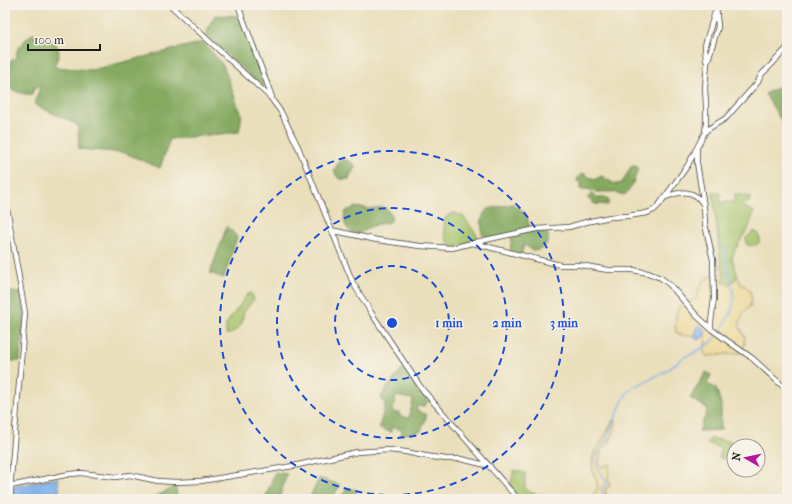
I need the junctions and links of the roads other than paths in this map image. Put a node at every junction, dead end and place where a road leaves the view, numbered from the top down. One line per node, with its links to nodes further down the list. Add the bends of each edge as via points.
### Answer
1 (170, 5): 6 (street)
2 (238, 5): 6 (street)
3 (716, 7): 5 (street, via 705,45); 5 (street, via 718,27)
4 (787, 48): 7 (street, via 726,118)
5 (707, 63): 7 (street, via 704,88)
6 (273, 102): 12 (street, via 281,112 299,149)
7 (705, 132): 8 (street)
8 (697, 148): 9 (street); 11 (street)
9 (665, 198): 11 (street, via 680,192 693,193); 13 (street, via 648,213 610,217 569,227 536,230)
10 (5, 203): 18 (street, via 25,313)
11 (704, 206): 14 (street, via 713,260)
12 (331, 230): 13 (street, via 420,246 452,248); 16 (street, via 353,282 372,314 422,388)
13 (472, 243): 14 (street, via 560,266 580,265 648,273 670,285)
14 (712, 329): 15 (street, via 752,358)
15 (787, 390)
16 (490, 466): 19 (street, via 461,459 389,450 357,452 294,466 201,481 158,481 130,475 116,477 81,473); 21 (street)
17 (5, 476): 18 (street)
18 (11, 478): 19 (street)
19 (8, 486): 20 (street)
20 (11, 499)
21 (518, 499)

